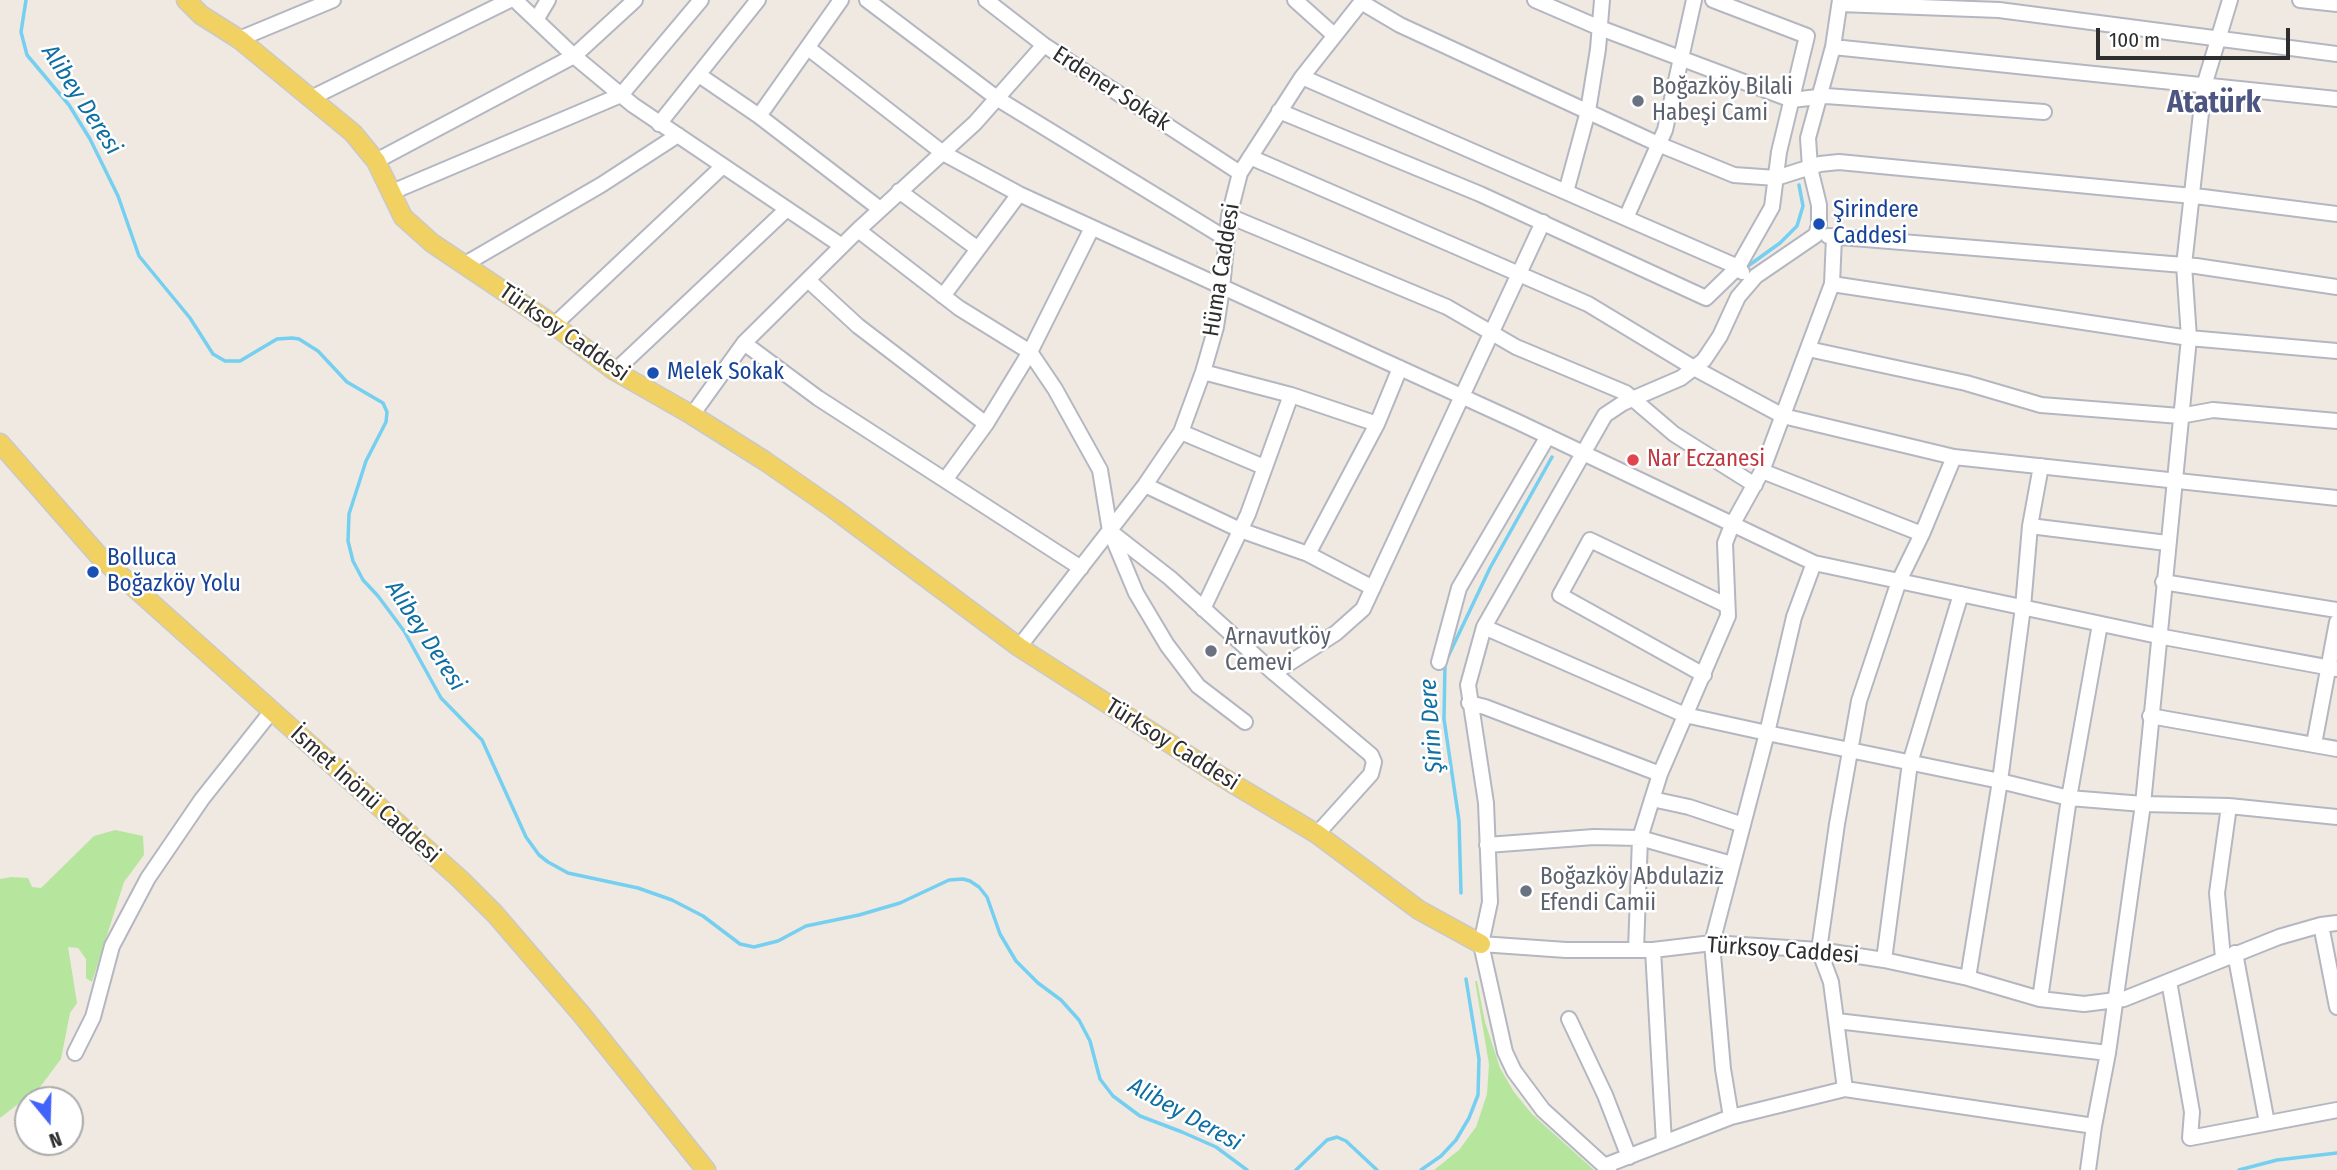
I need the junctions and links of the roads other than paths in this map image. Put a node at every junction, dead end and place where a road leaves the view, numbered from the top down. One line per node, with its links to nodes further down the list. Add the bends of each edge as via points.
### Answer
1 (186, 0): 24 (main road, Türksoy Caddesi)
2 (333, 0): 24 (street)
3 (512, 0): 21 (street); 37 (street)
4 (548, 0): 21 (street)
5 (635, 0): 30 (street)
6 (701, 0): 35 (street)
7 (841, 0): 28 (street)
8 (867, 0): 38 (street)
9 (986, 0): 26 (street, Erdener Sokak)
10 (1294, 0): 23 (street)
11 (1535, 0): 22 (street)
12 (1602, 0): 22 (street)
13 (1695, 0): 31 (street)
14 (1713, 0): 40 (street, via 1807,36)
15 (2230, 0): 25 (street)
16 (2300, 0): 20 (street)
17 (754, 1): 32 (street)
18 (1362, 1): 23 (street, Hüma Caddesi); 42 (street, via 1400,25)
19 (1840, 2): 25 (street, via 2000,10); 27 (street)
20 (2337, 4)
21 (536, 20): 30 (street)
22 (1600, 28): 31 (street); 42 (street)
23 (1334, 36): 33 (street, Hüma Caddesi)
24 (239, 39): 37 (main road, Türksoy Caddesi)
25 (2219, 39): 29 (street); 34 (street)
26 (1044, 45): 38 (street); 53 (street, Erdener Sokak)
27 (1833, 47): 34 (street); 36 (street)
28 (808, 48): 44 (street); 48 (street)
29 (2337, 54)
30 (574, 56): 35 (street); 50 (street)
31 (1681, 57): 40 (street); 47 (street)
32 (699, 75): 44 (street); 45 (street)
33 (1302, 77): 41 (street, Hüma Caddesi); 57 (street)
34 (2204, 86): 39 (street); 59 (street)
35 (621, 95): 45 (street); 56 (street)
36 (1818, 97): 40 (street); 43 (street); 52 (street, via 1808,138)
37 (311, 98): 50 (main road, Türksoy Caddesi)
38 (998, 99): 48 (street); 70 (street)
39 (2337, 99)
40 (1792, 100): 54 (street)
41 (1279, 111): 49 (street, Hüma Caddesi); 65 (street)
42 (1588, 111): 47 (street); 57 (street)
43 (2044, 112)
44 (759, 116): 61 (street)
45 (659, 124): 46 (street)
46 (678, 135): 51 (street); 73 (street)
47 (1658, 144): 54 (street, via 1734,175); 64 (street)
48 (943, 153): 55 (street); 58 (street)
49 (1250, 157): 53 (street, Hüma Caddesi); 76 (street)
50 (376, 161): 56 (main road, Türksoy Caddesi)
51 (723, 166): 60 (street); 83 (street)
52 (1810, 168): 54 (street); 59 (street, via 1839,162); 68 (street, via 1819,205)
53 (1240, 173): 63 (street, Hüma Caddesi)
54 (1776, 178): 75 (street, via 1772,207)
55 (899, 191): 61 (street); 72 (street)
56 (392, 192): 73 (main road, Türksoy Caddesi, via 413,228)
57 (1566, 192): 64 (street)
58 (1019, 194): 66 (street); 72 (street)
59 (2191, 196): 62 (street); 74 (street)
60 (787, 209): 71 (street); 92 (street)
61 (880, 209): 67 (street)
62 (2337, 214)
63 (1229, 216): 70 (street, Hüma Caddesi); 84 (street, via 1447,307)
64 (1626, 218): 75 (street)
65 (1543, 222): 75 (street, via 1706,298); 76 (street)
66 (1092, 228): 81 (street); 89 (street)
67 (858, 230): 71 (street); 82 (street)
68 (1816, 235): 69 (street); 78 (street)
69 (1834, 237): 74 (street); 79 (street)
70 (1225, 238): 81 (street, Hüma Caddesi)
71 (842, 246): 77 (street)
72 (978, 249): 82 (street)
73 (465, 264): 83 (main road, Türksoy Caddesi)
74 (2184, 265): 80 (street); 85 (street)
75 (1738, 267): 78 (street)
76 (1520, 274): 84 (street); 91 (street, via 1588,304)
77 (808, 280): 86 (street); 101 (street, via 858,326)
78 (1750, 282): 91 (street, via 1712,349)
79 (1832, 284): 85 (street); 87 (street)
80 (2337, 287)
81 (1222, 288): 90 (street); 93 (street, Hüma Caddesi)
82 (943, 296): 89 (street)
83 (554, 325): 92 (main road, Türksoy Caddesi)
84 (1492, 333): 95 (street); 96 (street)
85 (2189, 338): 88 (street); 99 (street)
86 (744, 343): 97 (street); 111 (street, via 818,398)
87 (1808, 349): 98 (street); 99 (street, via 1966,383 2041,405)
88 (2337, 351)
89 (1030, 352): 101 (street); 119 (street, via 1100,471)
90 (1401, 368): 95 (street); 102 (street)
91 (1694, 368): 96 (street); 98 (street)
92 (615, 371): 97 (main road, Türksoy Caddesi)
93 (1203, 372): 94 (street); 103 (street, Hüma Caddesi)
94 (1291, 395): 102 (street); 109 (street)
95 (1463, 397): 104 (street); 127 (street)
96 (1632, 398): 106 (street, via 1605,415); 114 (street, via 1674,434)
97 (692, 415): 137 (main road, Türksoy Caddesi, via 834,509)
98 (1783, 416): 107 (street); 110 (street)
99 (2180, 416): 100 (street, via 2213,410); 112 (street)
100 (2337, 421)
101 (986, 424): 111 (street)
102 (1377, 424): 122 (street)
103 (1181, 432): 109 (street); 113 (street, Hüma Caddesi)
104 (1548, 436): 106 (street); 138 (street, via 1459,589)
105 (0, 443): 143 (main road, İsmet İnönü Caddesi, via 100,557)
106 (1583, 453): 116 (street); 135 (street)
107 (1954, 457): 108 (street); 120 (street)
108 (2041, 466): 112 (street); 117 (street)
109 (1264, 467): 118 (street)
110 (1762, 471): 114 (street); 120 (street)
111 (945, 480): 124 (street)
112 (2174, 480): 115 (street); 121 (street)
113 (1144, 485): 118 (street); 119 (street, Hüma Caddesi)
114 (1755, 485): 116 (street)
115 (2337, 498)
116 (1732, 525): 123 (street); 129 (street, via 1725,543)
117 (2030, 526): 121 (street); 130 (street)
118 (1240, 530): 122 (street); 131 (street)
119 (1110, 531): 124 (street, Hüma Caddesi); 131 (street); 146 (street, via 1136,593 1167,645 1198,686)
120 (1922, 534): 125 (street)
121 (2167, 543): 126 (street)
122 (1308, 554): 127 (street)
123 (1814, 563): 125 (street); 147 (street, via 1794,617)
124 (1081, 568): 137 (street, Hüma Caddesi)
125 (1899, 581): 128 (street); 150 (street, via 1859,701)
126 (2163, 582): 132 (street); 136 (street)
127 (1373, 588): 140 (street, via 1363,609 1336,633)
128 (1961, 594): 130 (street); 151 (street)
129 (1726, 605): 141 (street, via 1728,616); 141 (street, via 1590,540 1560,595)
130 (2023, 607): 134 (street); 153 (street)
131 (1203, 609): 140 (street)
132 (2337, 610)
133 (2337, 622): 139 (street)
134 (2099, 624): 136 (street); 154 (street)
135 (1484, 627): 142 (street, via 1468,685); 144 (street)
136 (2158, 636): 139 (street); 145 (street)
137 (1019, 647): 160 (main road, Türksoy Caddesi)
138 (1438, 662)
139 (2333, 669): 148 (street)
140 (1274, 673): 160 (street, via 1373,759 1371,774)
141 (1704, 675): 144 (street)
142 (1469, 703): 152 (street); 162 (street, via 1486,803)
143 (271, 712): 180 (street, via 202,799 148,878 112,946 93,1017); 190 (main road, İsmet İnönü Caddesi, via 495,914)
144 (1685, 715): 147 (street); 152 (street)
145 (2150, 716): 148 (street); 156 (street)
146 (1245, 722)
147 (1767, 733): 150 (street); 159 (street)
148 (2314, 744): 149 (street)
149 (2337, 750)
150 (1850, 752): 151 (street); 170 (street)
151 (1910, 763): 153 (street); 172 (street)
152 (1661, 774): 155 (street)
153 (2000, 781): 154 (street); 173 (street)
154 (2068, 797): 156 (street); 175 (street)
155 (1652, 799): 159 (street); 161 (street)
156 (2143, 804): 157 (street); 176 (street)
157 (2229, 806): 158 (street); 171 (street, via 2217,893)
158 (2337, 817)
159 (1743, 825): 163 (street)
160 (1317, 834): 167 (main road, Türksoy Caddesi, via 1419,910)
161 (1640, 838): 162 (street); 163 (street); 168 (street)
162 (1488, 845): 167 (street, via 1490,902)
163 (1732, 864): 166 (street)
164 (2337, 923): 165 (street, Türksoy Caddesi)
165 (2321, 925): 171 (street, Türksoy Caddesi); 177 (street)
166 (1712, 943): 169 (street, Türksoy Caddesi); 170 (street, Türksoy Caddesi); 184 (street)
167 (1481, 944): 168 (street, Türksoy Caddesi); 189 (street, via 1505,1052 1514,1071 1543,1110)
168 (1636, 950): 169 (street, Türksoy Caddesi)
169 (1653, 950): 187 (street)
170 (1819, 950): 172 (street, Türksoy Caddesi); 179 (street, via 1831,982)
171 (2229, 956): 174 (street, Türksoy Caddesi); 185 (street)
172 (1884, 960): 173 (street, Türksoy Caddesi)
173 (1968, 978): 175 (street, Türksoy Caddesi)
174 (2169, 981): 176 (street, Türksoy Caddesi); 185 (street, via 2192,1112 2190,1138)
175 (2040, 999): 176 (street, Türksoy Caddesi, via 2084,1004)
176 (2116, 1000): 181 (street)
177 (2337, 1007)
178 (1569, 1019): 188 (street)
179 (1837, 1021): 181 (street); 182 (street)
180 (75, 1053)
181 (2108, 1053): 186 (street)
182 (1845, 1089): 184 (street); 186 (street)
183 (2337, 1110): 185 (street)
184 (1731, 1117): 187 (street)
185 (2267, 1123)
186 (2094, 1126): 191 (street)
187 (1664, 1143): 188 (street)
188 (1629, 1157): 189 (street)
189 (1606, 1168)
190 (706, 1170)
191 (2088, 1170)

